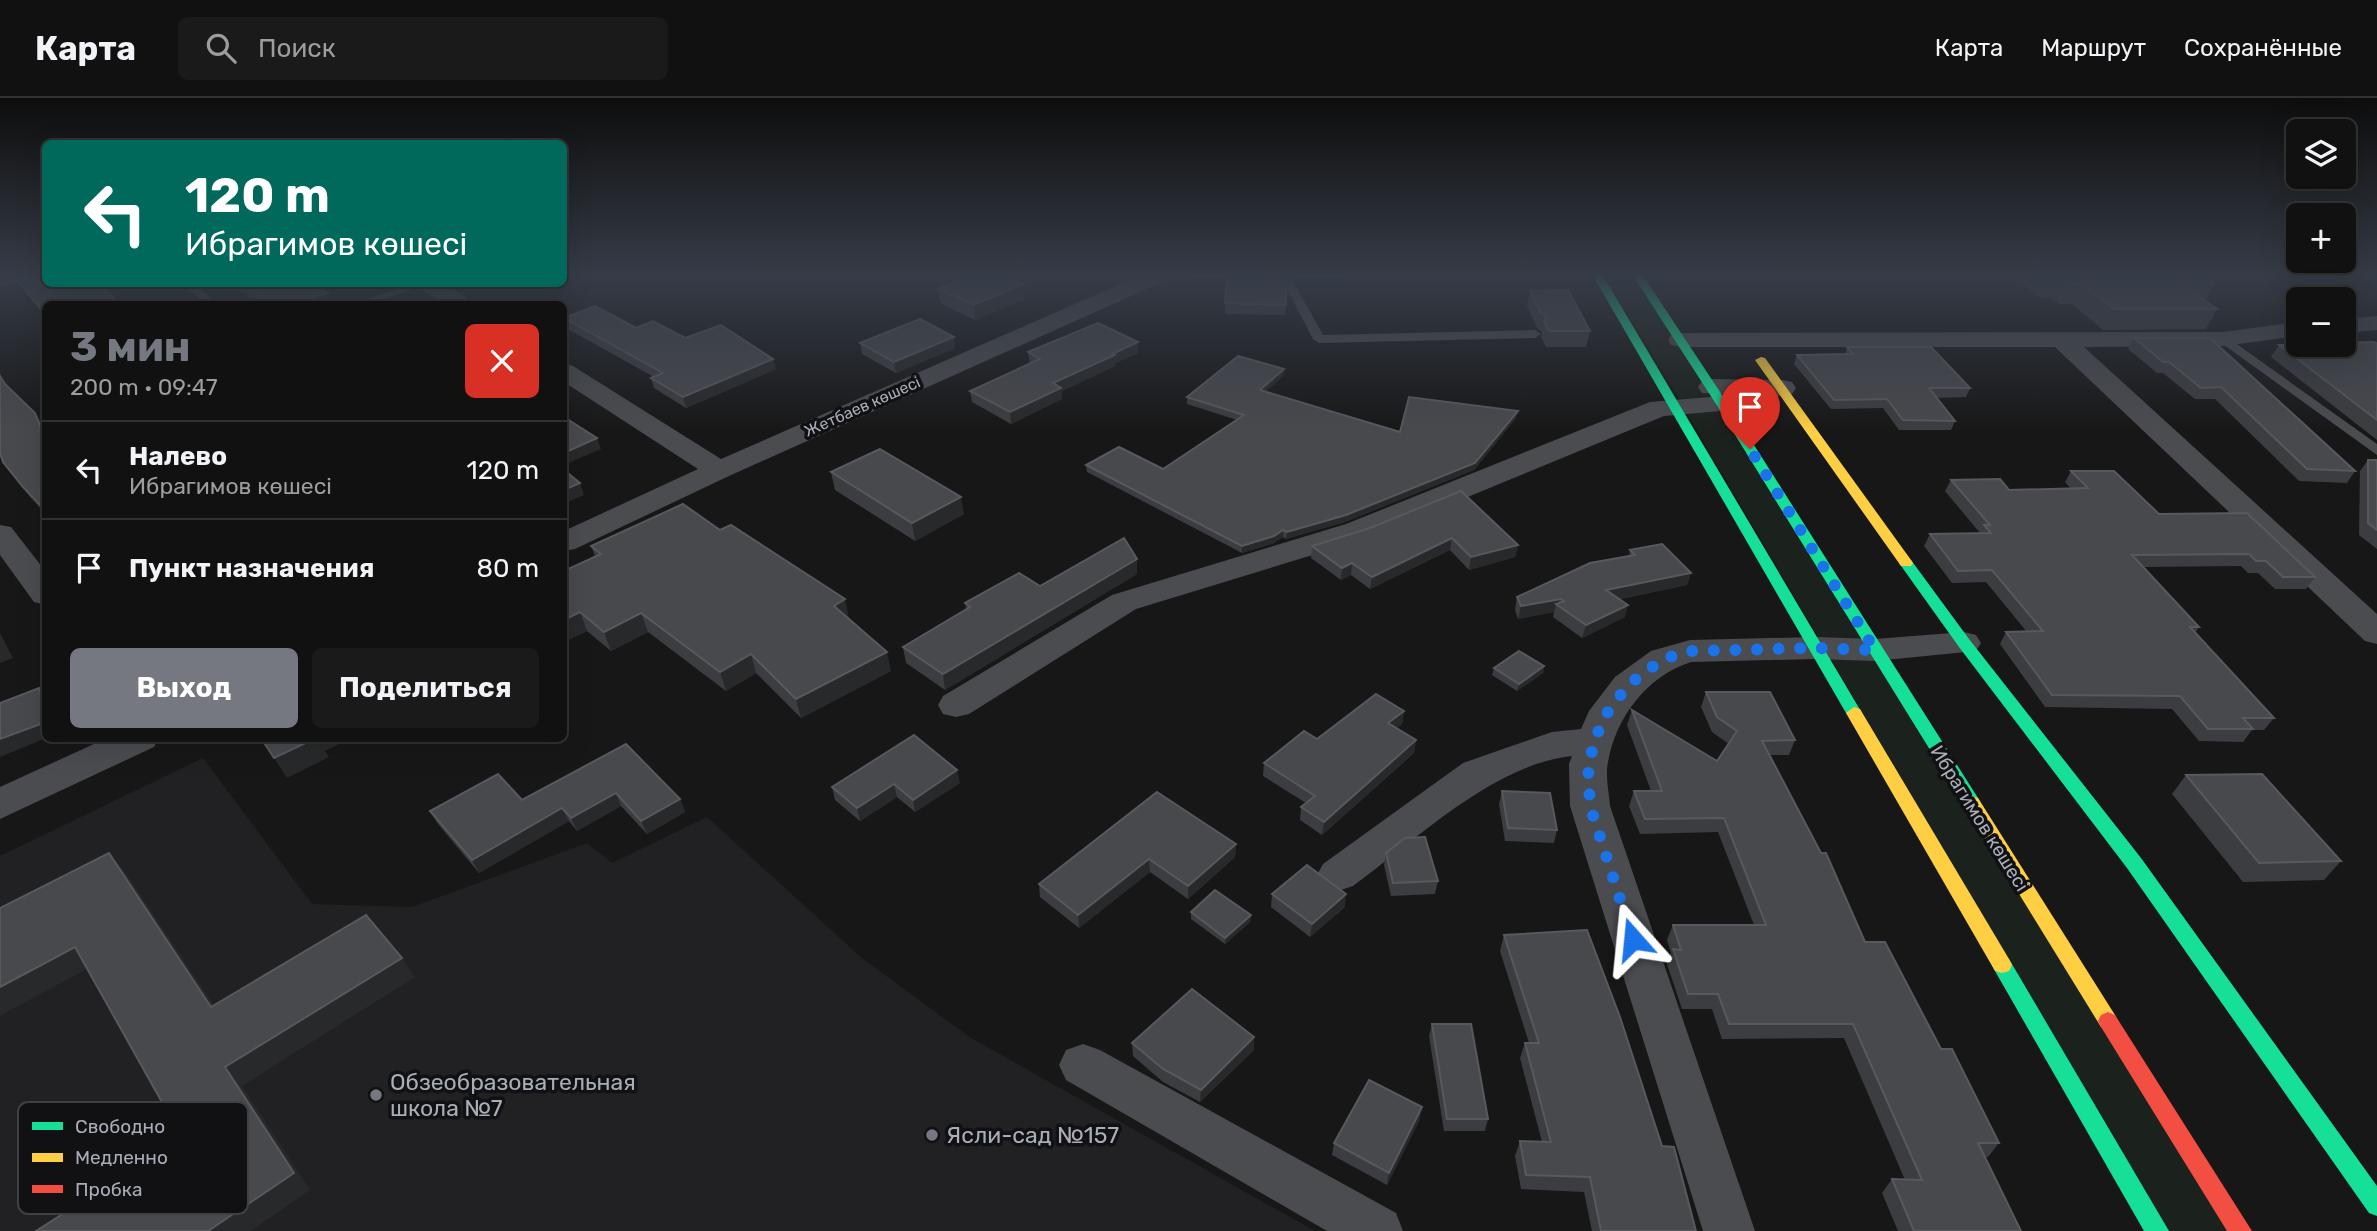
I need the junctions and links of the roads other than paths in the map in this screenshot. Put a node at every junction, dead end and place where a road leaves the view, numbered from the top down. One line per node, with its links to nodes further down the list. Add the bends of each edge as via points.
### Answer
1 (1042, 327): 16 (street, Жетбаев көшесі)
2 (1312, 327): 6 (lane, via 1319,340)
3 (1628, 327): 14 (street)
4 (1671, 327): 9 (street, Ибрагимов көшесі)
5 (2286, 331): 8 (street)
6 (1535, 334)
7 (2062, 339): 8 (street); 9 (street); 20 (street)
8 (2224, 339): 15 (lane)
9 (1680, 340): 13 (street, Ибрагимов көшесі)
10 (1761, 360): 12 (street)
11 (567, 373): 16 (street)
12 (1783, 388): 13 (street); 21 (street)
13 (1716, 395): 14 (street); 23 (street, Ибрагимов көшесі)
14 (1675, 406): 22 (street); 24 (street, via 1660,408 1357,531 1124,602)
15 (2377, 451)
16 (719, 470): 18 (street, Жетбаев көшесі)
17 (0, 534): 19 (street)
18 (567, 541)
19 (42, 590)
20 (2377, 633)
21 (1964, 643): 23 (street); 30 (street, via 2134,863)
22 (1815, 648): 23 (street); 25 (street, via 1690,651 1663,659 1628,685 1602,720); 33 (street)
23 (1875, 650): 34 (street, Ибрагимов көшесі)
24 (956, 705)
25 (1595, 741): 28 (street, via 1552,745 1477,773); 32 (street, via 1588,764 1590,806)
26 (132, 742): 27 (street)
27 (0, 804)
28 (1338, 875)
29 (1083, 1065): 31 (street)
30 (2377, 1205)
31 (1377, 1231)
32 (1729, 1231)
33 (2157, 1231)
34 (2240, 1231)

